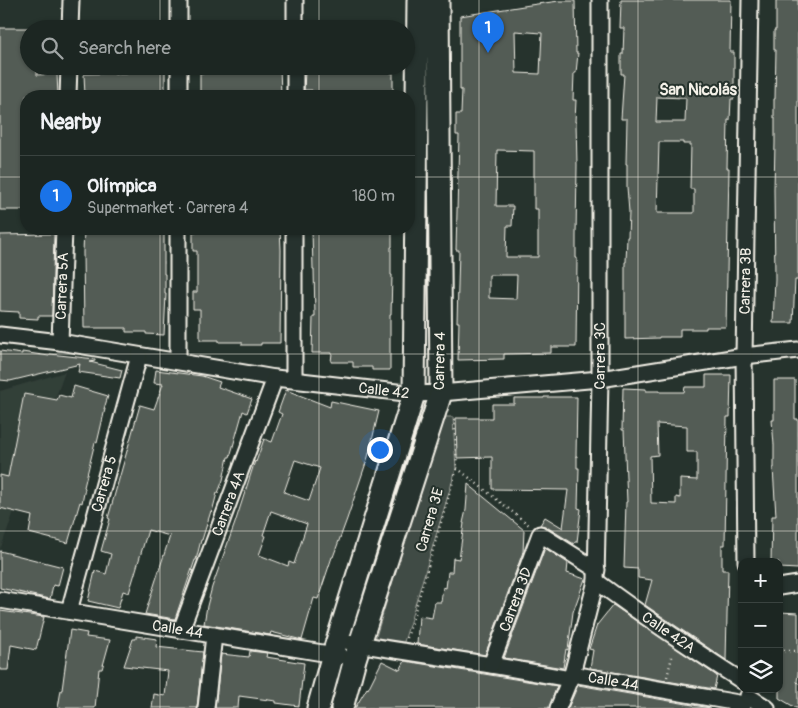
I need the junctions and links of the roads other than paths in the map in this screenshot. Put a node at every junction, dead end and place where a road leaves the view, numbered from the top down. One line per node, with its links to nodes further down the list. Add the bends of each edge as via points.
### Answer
1 (71, 0): 8 (street)
2 (179, 0): 9 (street)
3 (296, 0): 10 (street)
4 (418, 0): 30 (street, Carrera 4)
5 (438, 0): 29 (street, Carrera 4)
6 (600, 0): 28 (street, Carrera 3C)
7 (750, 0): 24 (street, Carrera 3B)
8 (70, 20)
9 (179, 20)
10 (295, 20)
11 (69, 75): 14 (street)
12 (179, 75): 15 (street)
13 (295, 75): 16 (street)
14 (68, 90)
15 (178, 90)
16 (295, 90)
17 (64, 235): 21 (street, Carrera 5A)
18 (178, 235): 25 (street)
19 (294, 235): 27 (street)
20 (0, 335): 21 (street, Calle 42)
21 (60, 342): 23 (street, Calle 42)
22 (798, 350): 24 (street, Calle 42)
23 (139, 356): 25 (street, Calle 42); 37 (street, Carrera 5)
24 (744, 356): 28 (street, Calle 42); 32 (street, Carrera 3B)
25 (178, 361): 26 (street, Calle 42)
26 (275, 378): 27 (street, Calle 42); 38 (street, Carrera 4A)
27 (294, 379): 30 (street, Calle 42)
28 (600, 379): 29 (street, Calle 42); 33 (street, Carrera 3C)
29 (446, 393): 30 (street, Calle 42); 41 (street, Carrera 4)
30 (414, 394): 40 (street, Carrera 4)
31 (540, 534): 33 (street, Calle 42A); 42 (street, Carrera 3D)
32 (746, 558)
33 (596, 575): 43 (street, Carrera 3C); 44 (street, Calle 42A, via 634,609)
34 (798, 584): 35 (street)
35 (783, 586)
36 (0, 600): 37 (street, Calle 44)
37 (68, 611): 38 (street, Calle 44)
38 (181, 630): 39 (street, Calle 44)
39 (214, 635): 40 (street, Calle 44); 46 (street)
40 (335, 647): 41 (street, Calle 44); 47 (street, Carrera 4)
41 (358, 652): 42 (street, Calle 44, via 403,651); 48 (street, Carrera 4)
42 (491, 665): 43 (street, Calle 44)
43 (571, 676): 45 (street, Calle 44); 49 (street, Carrera 3C)
44 (738, 678)
45 (746, 699): 50 (street, Calle 44)
46 (206, 708)
47 (318, 708)
48 (342, 708)
49 (558, 708)
50 (767, 708)

